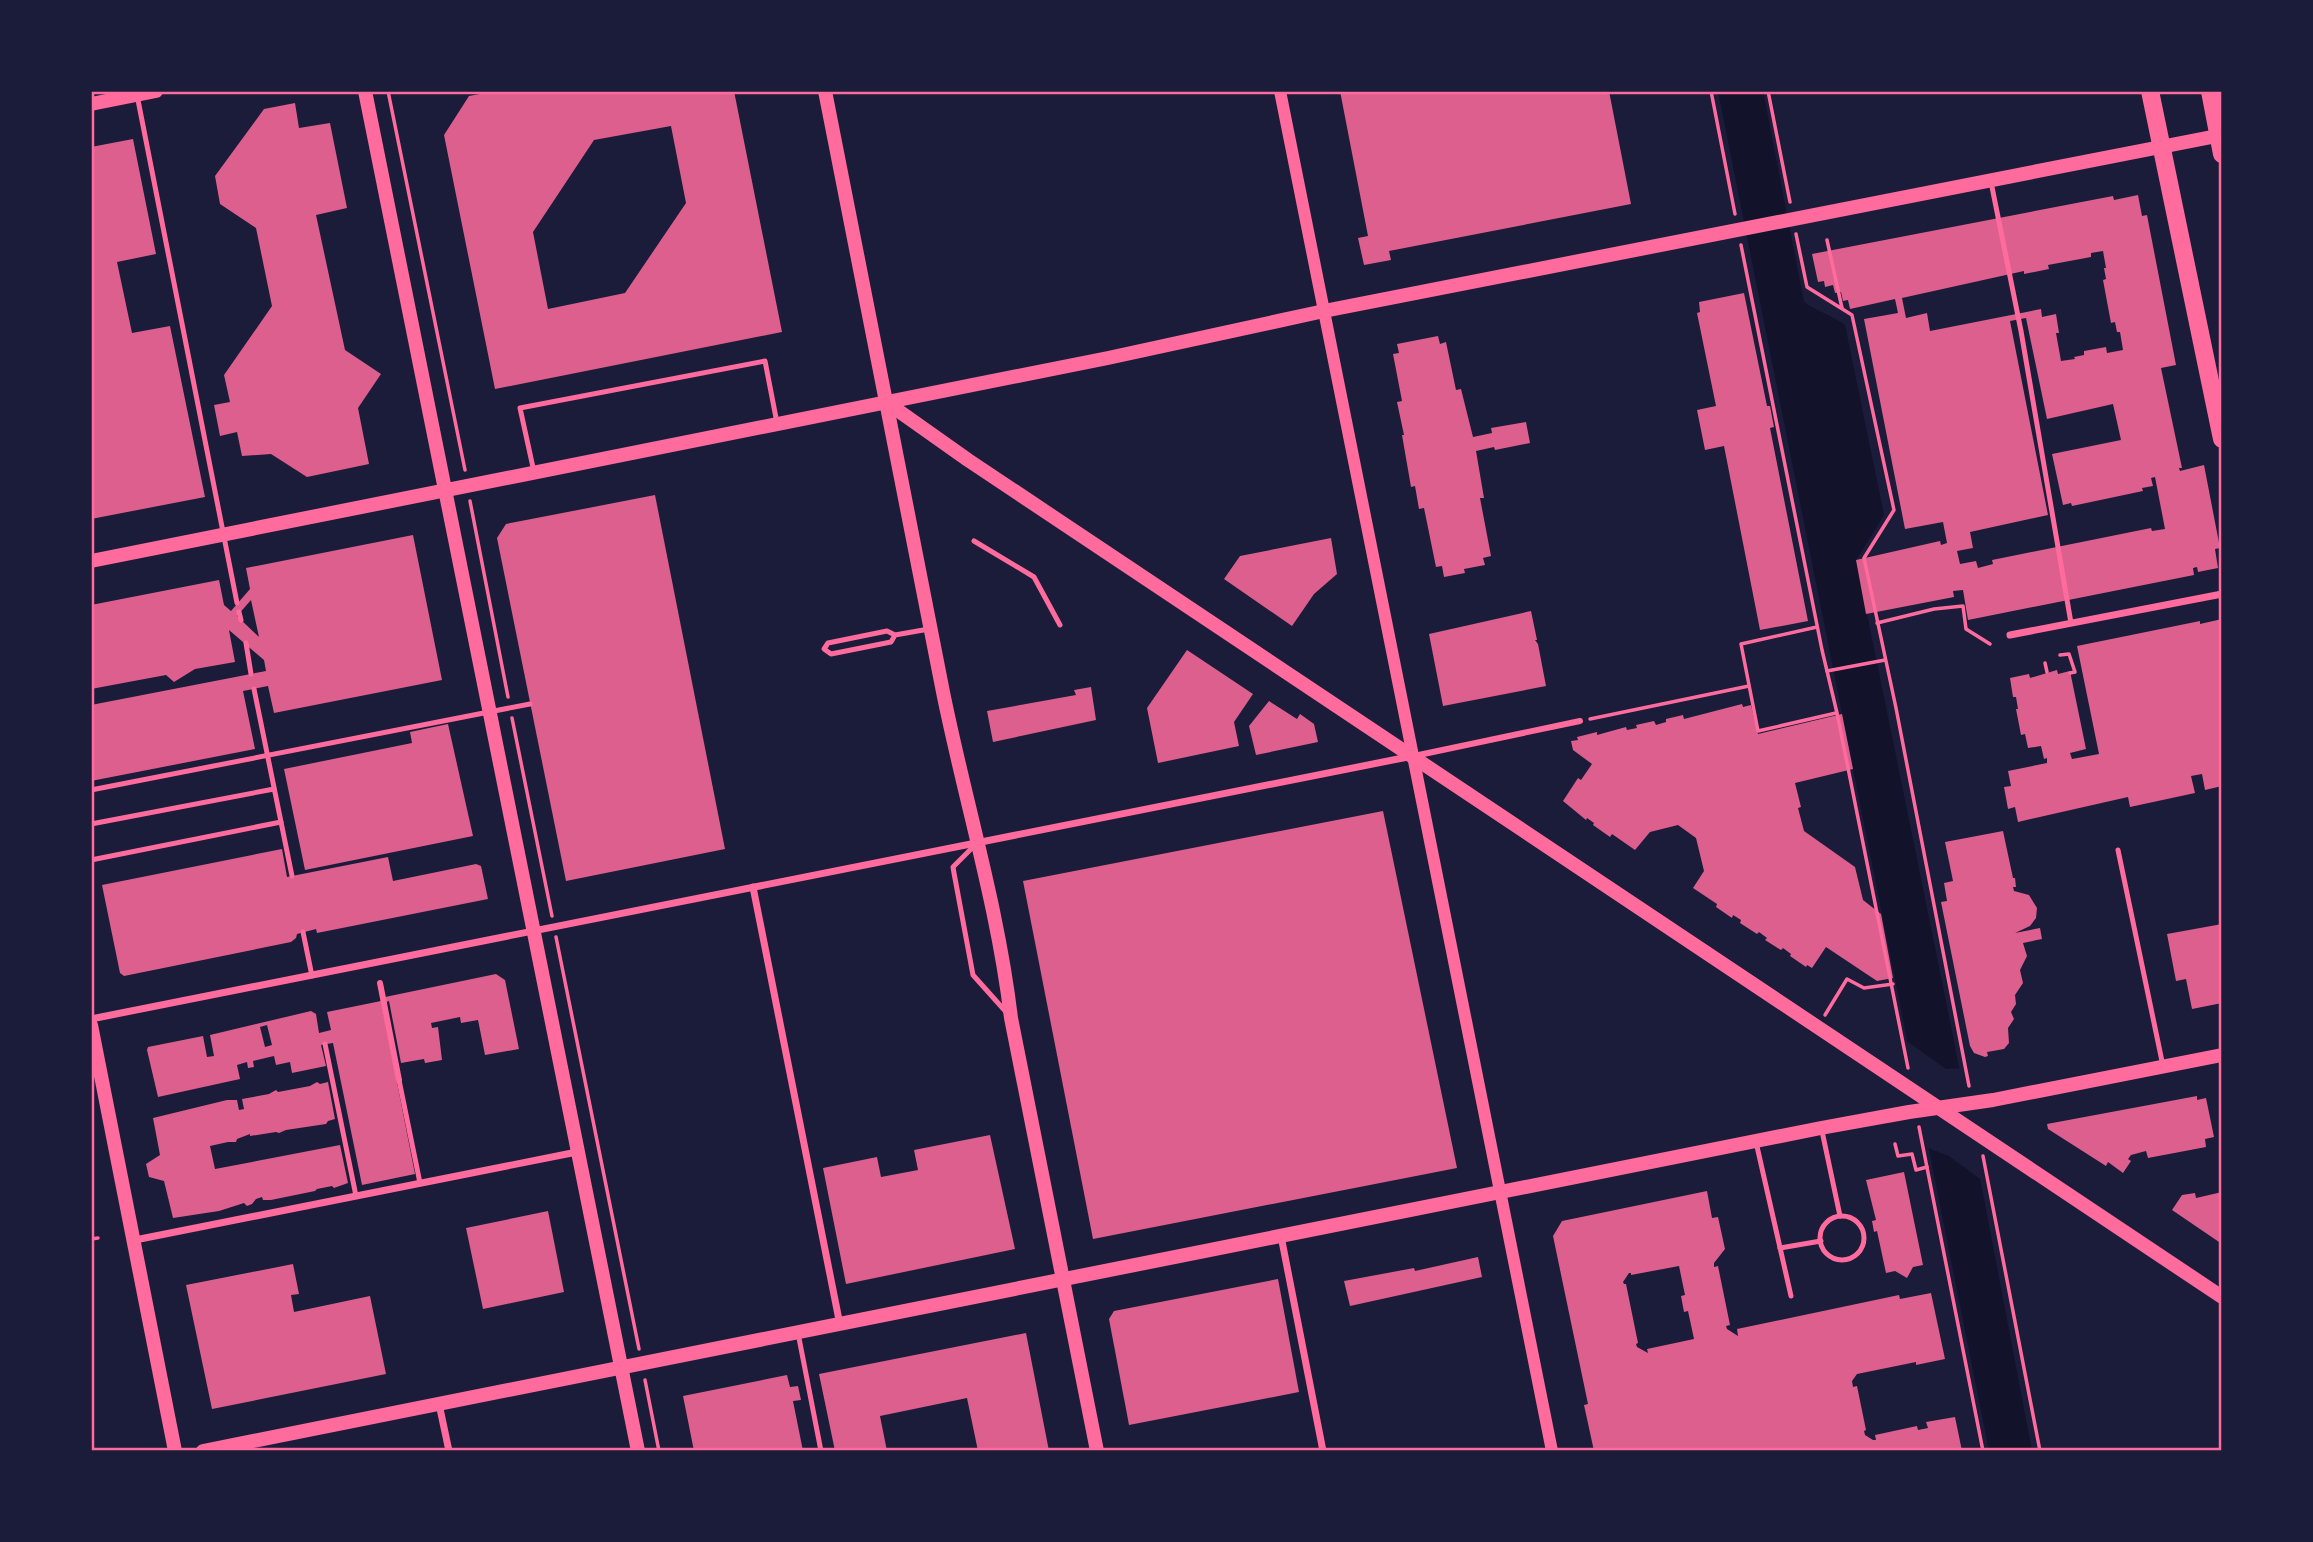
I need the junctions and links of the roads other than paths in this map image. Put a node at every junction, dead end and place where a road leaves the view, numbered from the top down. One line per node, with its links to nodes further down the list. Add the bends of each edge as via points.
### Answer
1 (156, 91): 7 (main road)
2 (365, 91): 18 (main road)
3 (825, 91): 14 (main road)
4 (1280, 91): 13 (street)
5 (2150, 91): 10 (main road)
6 (2210, 91): 9 (main road)
7 (137, 95): 8 (main road); 19 (lane)
8 (91, 104)
9 (2221, 135): 10 (main road); 11 (main road)
10 (2161, 148): 12 (main road); 16 (main road)
11 (2222, 154)
12 (1990, 180): 13 (main road, via 1736,236); 26 (lane)
13 (1324, 311): 14 (main road); 38 (street)
14 (886, 402): 15 (main road); 28 (main road); 38 (main road)
15 (777, 423): 17 (main road); 17 (lane, via 765,361 520,408)
16 (2222, 439)
17 (534, 473): 18 (main road)
18 (445, 491): 19 (main road); 35 (main road)
19 (224, 533): 21 (main road); 23 (lane)
20 (974, 541): 27 (lane, via 1034,577)
21 (91, 561)
22 (2222, 594): 26 (street)
23 (237, 603)
24 (239, 612): 25 (lane)
25 (241, 620)
26 (2071, 624): 30 (street)
27 (1060, 625)
28 (931, 628): 29 (lane); 43 (main road)
29 (895, 635): 29 (lane, via 887,631 828,643 824,649 831,654 891,642)
30 (2010, 635)
31 (246, 643): 32 (lane)
32 (251, 674)
33 (254, 689): 37 (lane)
34 (530, 704): 35 (lane)
35 (490, 711): 37 (lane); 48 (main road)
36 (1580, 721): 38 (street)
37 (268, 756): 39 (lane); 40 (lane)
38 (1412, 756): 43 (street); 59 (main road, via 1818,1026 1907,1079); 64 (street)
39 (274, 789): 41 (lane); 42 (lane)
40 (91, 790)
41 (281, 822): 45 (lane); 46 (lane)
42 (91, 824)
43 (978, 841): 47 (street); 52 (main road); 52 (lane, via 953,867 961,913 973,975)
44 (2118, 850): 57 (lane)
45 (91, 860)
46 (292, 876)
47 (752, 887): 48 (street); 74 (street)
48 (534, 931): 50 (street); 62 (main road)
49 (303, 932): 50 (lane)
50 (312, 976): 53 (street)
51 (380, 983): 58 (street)
52 (1011, 1018): 71 (main road)
53 (91, 1019)
54 (91, 1025): 68 (main road)
55 (326, 1044): 65 (lane)
56 (2222, 1055): 57 (main road)
57 (2163, 1066): 59 (main road)
58 (399, 1080): 63 (lane)
59 (1940, 1108): 60 (main road); 73 (main road, via 1984,1146)
60 (1821, 1128): 61 (main road); 66 (lane)
61 (1756, 1141): 64 (main road); 70 (lane)
62 (577, 1153): 63 (street); 76 (main road)
63 (420, 1183): 65 (street)
64 (1500, 1193): 67 (main road); 85 (street)
65 (356, 1196): 68 (street)
66 (1840, 1216): 69 (lane, via 1822,1228); 69 (lane, via 1859,1223 1865,1236 1862,1249 1851,1258 1836,1259)
67 (1281, 1237): 71 (main road); 84 (street)
68 (135, 1240): 78 (main road)
69 (1821, 1241): 70 (lane)
70 (1780, 1248): 72 (lane)
71 (1062, 1281): 74 (main road); 83 (main road)
72 (1791, 1296)
73 (2222, 1297)
74 (839, 1325): 75 (main road)
75 (799, 1333): 76 (main road); 82 (lane)
76 (622, 1368): 77 (main road); 81 (main road)
77 (439, 1404): 79 (main road); 80 (street)
78 (175, 1451)
79 (204, 1451)
80 (449, 1451)
81 (638, 1451)
82 (821, 1451)
83 (1097, 1451)
84 (1324, 1451)
85 (1552, 1451)

